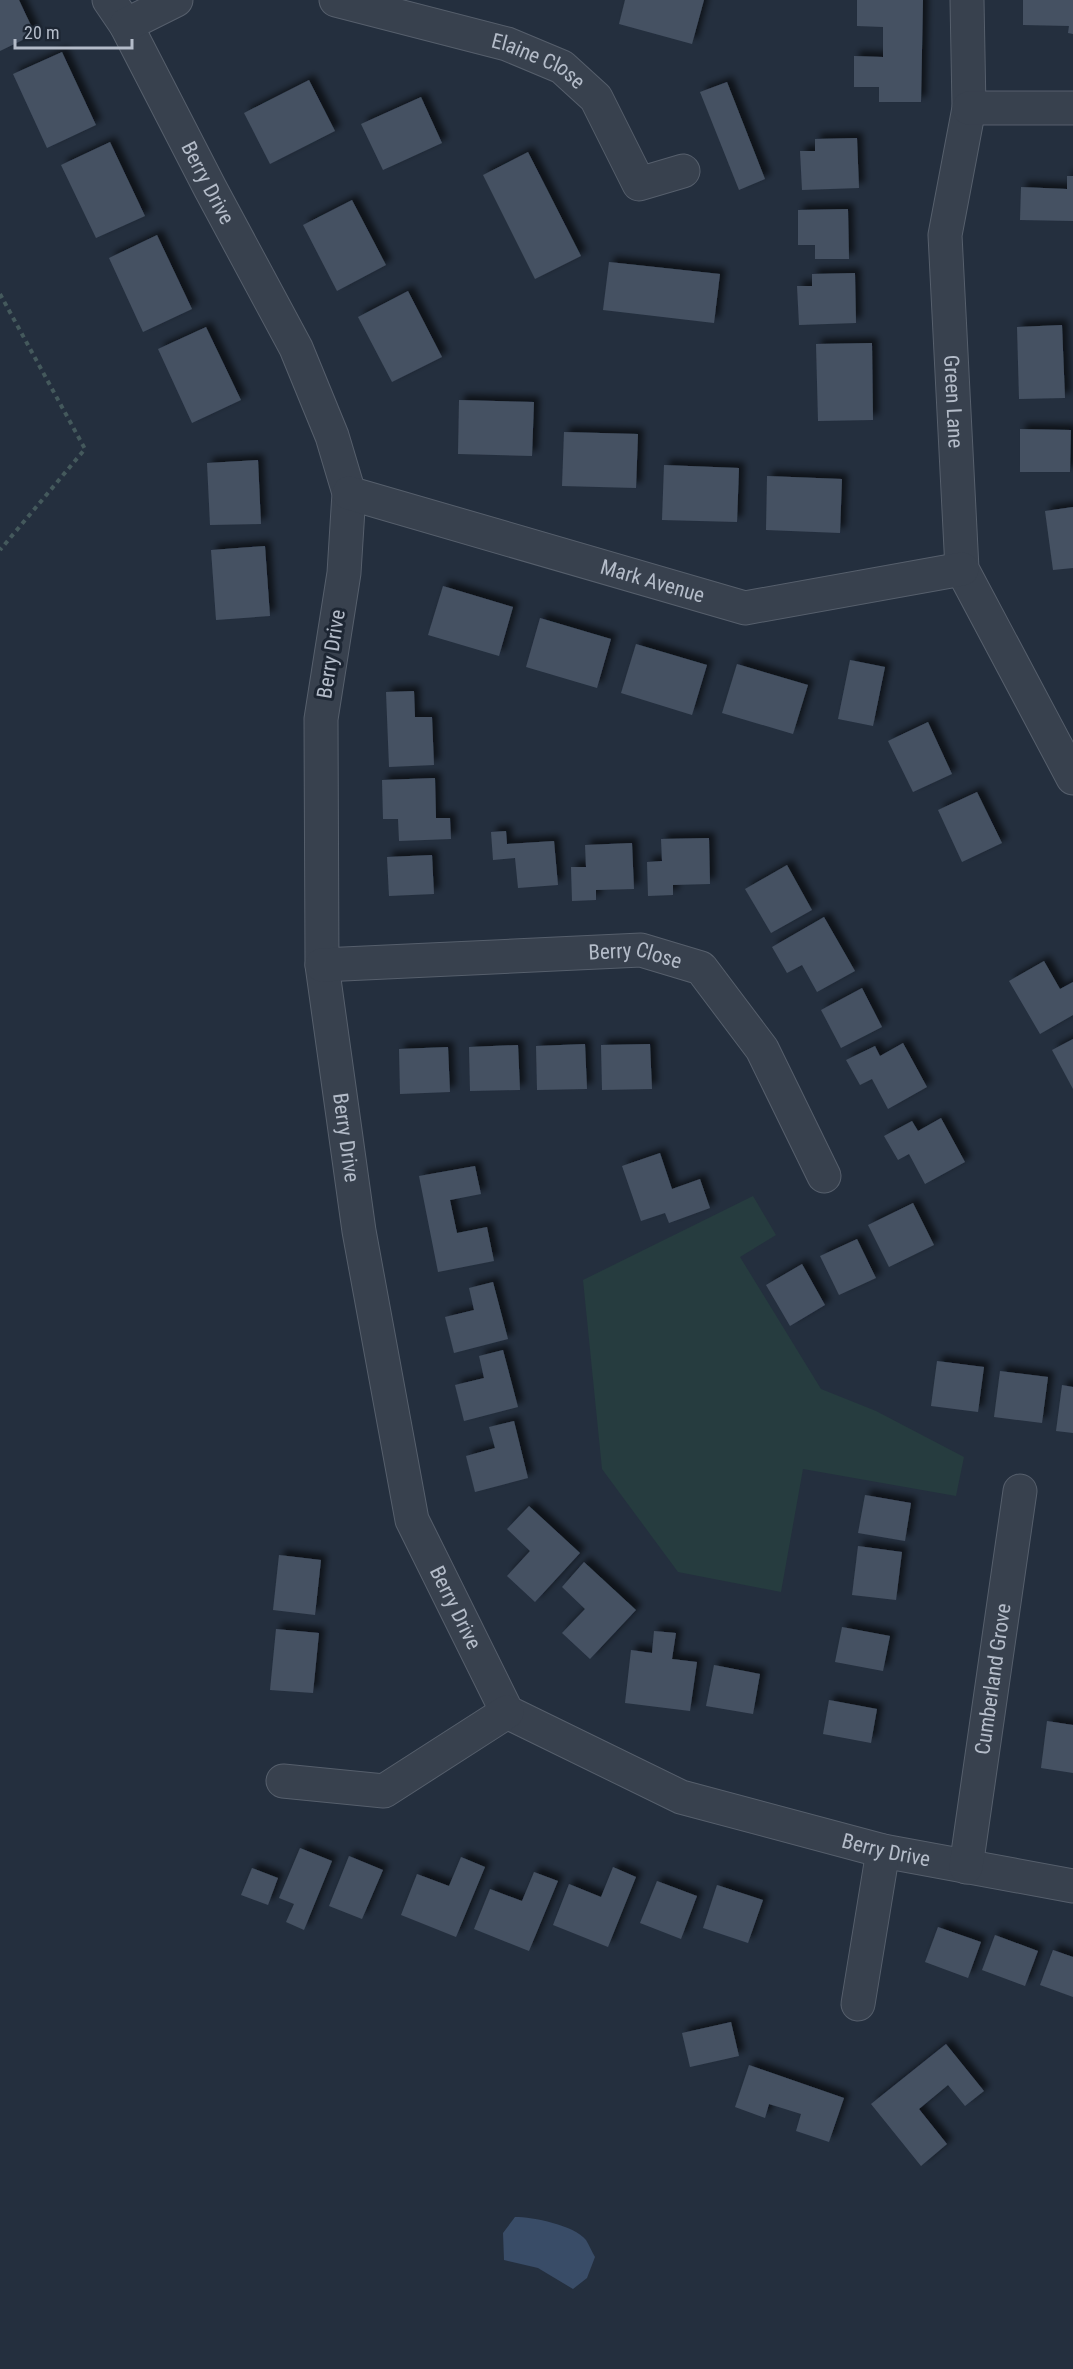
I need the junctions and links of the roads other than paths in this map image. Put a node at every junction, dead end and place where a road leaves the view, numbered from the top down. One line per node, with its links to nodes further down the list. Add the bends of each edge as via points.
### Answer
1 (176, 0): 4 (street)
2 (336, 0): 7 (street, Elaine Close, via 507,44 562,67 596,98 639,184)
3 (967, 0): 5 (street, Green Lane)
4 (118, 13): 8 (street, Berry Drive, via 296,348 332,436)
5 (969, 108): 6 (street); 9 (street, Green Lane, via 945,235)
6 (1073, 108)
7 (683, 171)
8 (349, 493): 9 (street, Mark Avenue, via 745,608); 11 (street, Berry Drive, via 344,573 321,719)
9 (962, 569): 10 (street, Green Lane)
10 (1069, 761)
11 (322, 965): 12 (street, Berry Close, via 641,950 702,968 762,1049); 14 (street, Berry Drive, via 358,1231 412,1520)
12 (824, 1176)
13 (1020, 1491): 17 (street, Cumberland Grove)
14 (507, 1712): 15 (street, via 384,1791); 16 (street, Berry Drive, via 681,1797)
15 (283, 1781)
16 (883, 1851): 17 (street, Berry Drive); 19 (street)
17 (966, 1867): 18 (street, Berry Drive)
18 (1073, 1886)
19 (858, 2004)

